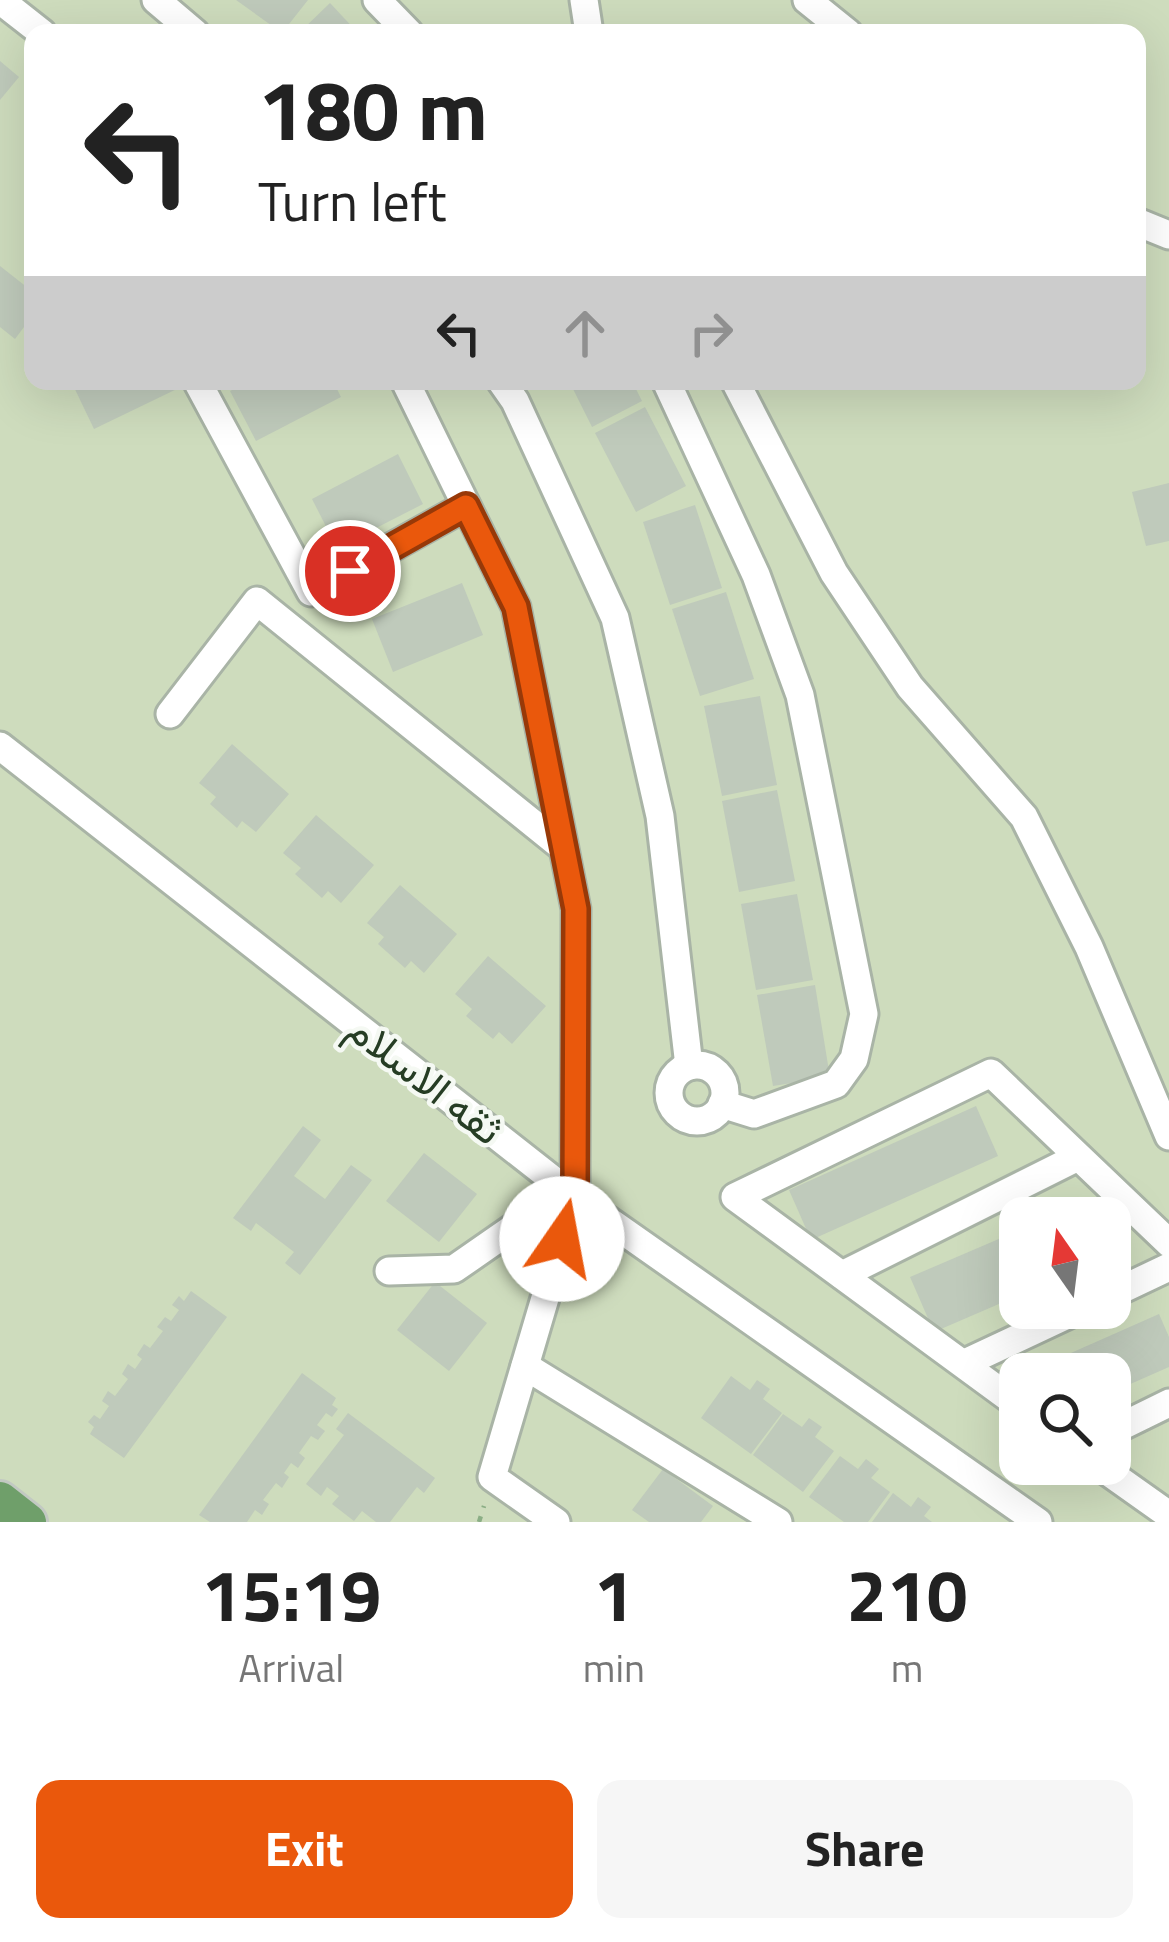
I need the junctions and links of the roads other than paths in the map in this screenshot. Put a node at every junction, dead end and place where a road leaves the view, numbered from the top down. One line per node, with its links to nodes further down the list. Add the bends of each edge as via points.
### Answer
1 (0, 0): 5 (street)
2 (156, 0): 6 (street)
3 (377, 0): 7 (street)
4 (807, 0): 8 (street)
5 (31, 24)
6 (184, 24)
7 (401, 24)
8 (837, 24)
9 (202, 390): 14 (street, via 311,592)
10 (409, 390): 14 (street)
11 (507, 390): 18 (street, via 614,618 660,816)
12 (669, 390): 19 (street, via 756,575 800,695 864,1014 854,1059 836,1084 754,1114)
13 (740, 390): 20 (street, via 834,573 910,687 1024,817)
14 (466, 506): 17 (street, via 516,607)
15 (170, 714): 17 (street, via 257,602)
16 (5, 761): 22 (street, ثقه الاسلام)
17 (561, 847): 22 (street, via 576,909)
18 (689, 1066): 19 (street, via 716,1072); 19 (street, via 670,1086 677,1112 702,1120)
19 (722, 1104)
20 (1169, 1136)
21 (1078, 1157): 23 (street); 26 (street); 26 (street, via 991,1073 735,1197)
22 (572, 1193): 25 (street, via 454,1269); 30 (street); 36 (street, ثقه الاسلام)
23 (1169, 1243)
24 (1169, 1267): 27 (street)
25 (389, 1271)
26 (842, 1275): 29 (street)
27 (1131, 1285)
28 (1038, 1329): 29 (street)
29 (965, 1364): 31 (street)
30 (525, 1366): 39 (street, via 492,1477); 40 (street)
31 (999, 1390)
32 (1169, 1403): 33 (street)
33 (1131, 1422)
34 (1127, 1485): 37 (street)
35 (0, 1500): 38 (main road)
36 (1003, 1512): 41 (street, ثقه الاسلام)
37 (1169, 1515)
38 (28, 1522)
39 (556, 1522)
40 (778, 1522)
41 (1038, 1522)

